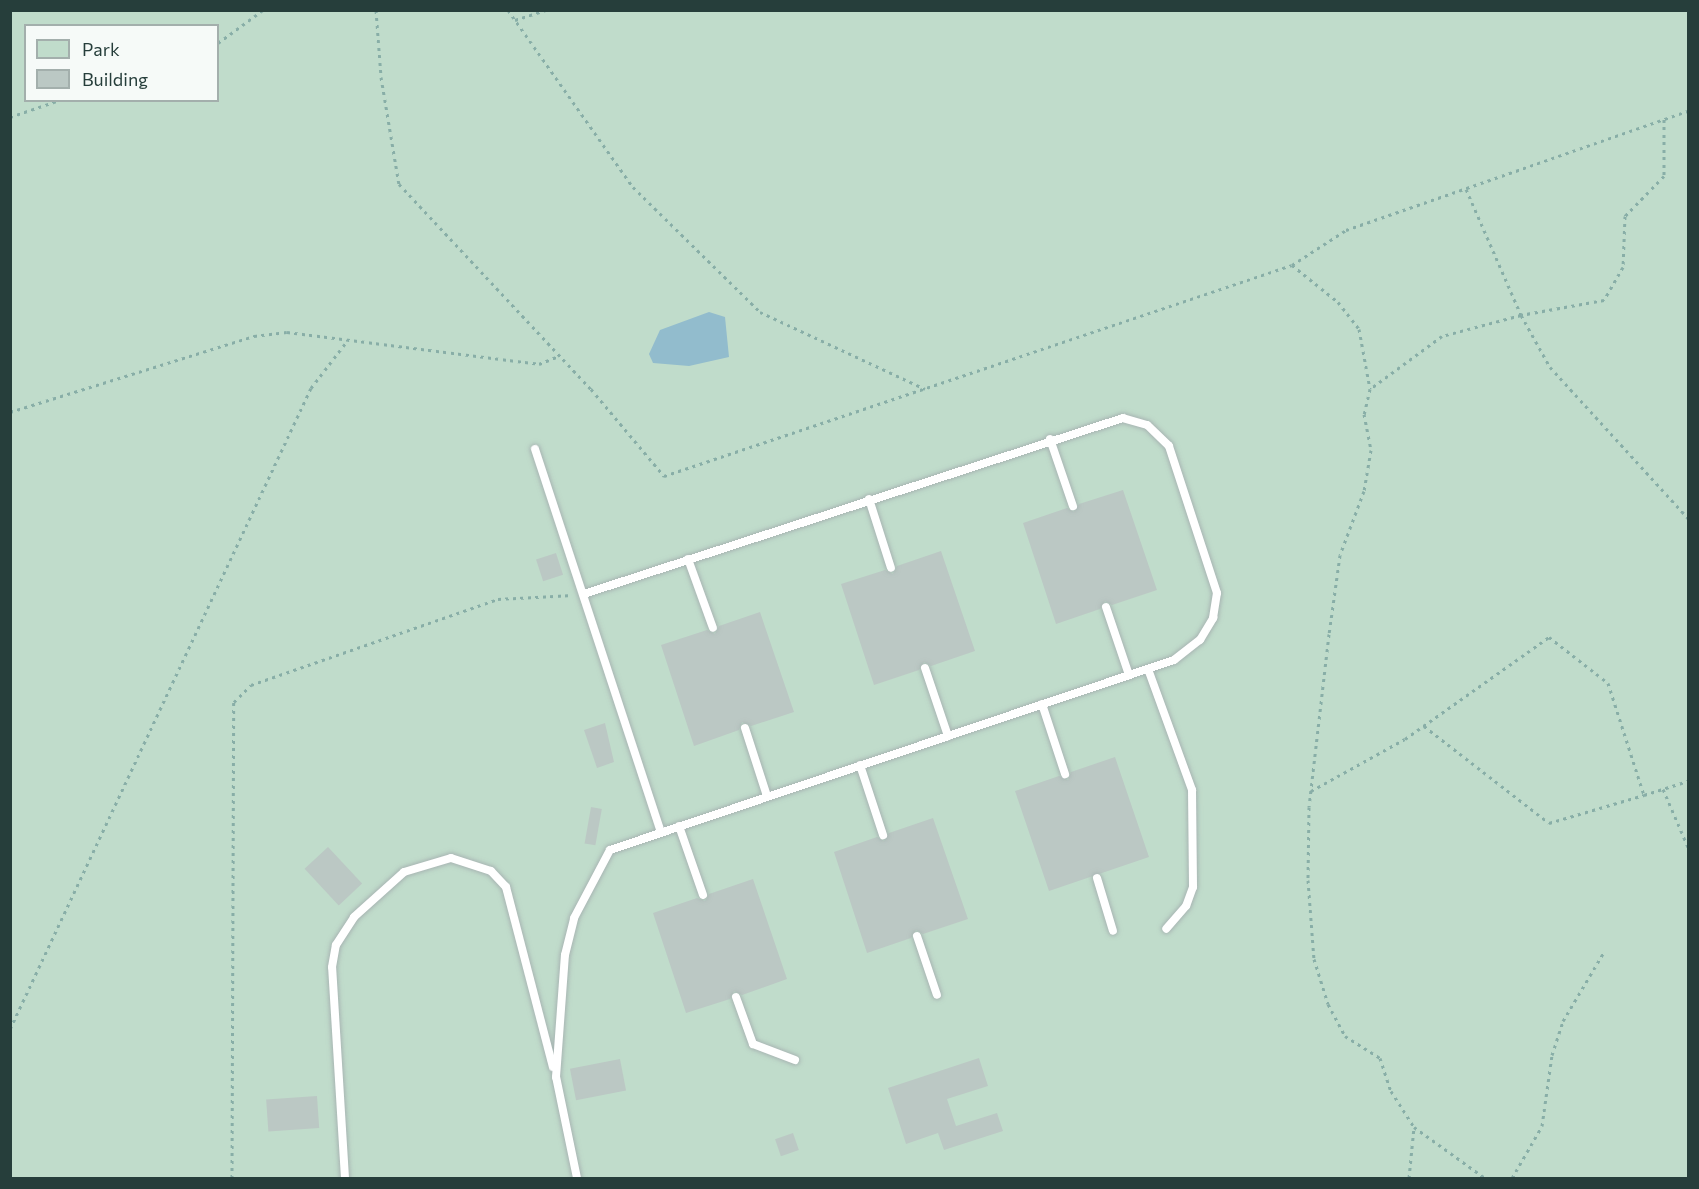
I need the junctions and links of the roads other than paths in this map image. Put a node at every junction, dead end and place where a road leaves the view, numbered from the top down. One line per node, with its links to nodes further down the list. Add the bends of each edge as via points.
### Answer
1 (1050, 439): 3 (lane); 4 (lane); 11 (lane, via 1123,418 1147,425 1169,446 1217,593 1213,618 1200,640 1174,660)
2 (535, 449): 7 (lane)
3 (869, 499): 5 (lane); 6 (lane)
4 (1073, 506)
5 (688, 559): 7 (lane); 9 (lane)
6 (891, 568)
7 (584, 594): 20 (lane)
8 (1106, 607): 12 (lane)
9 (713, 628)
10 (925, 668): 15 (lane)
11 (1148, 669): 12 (lane); 24 (lane, via 1192,790 1192,887 1186,906)
12 (1129, 675): 13 (lane)
13 (1042, 704): 15 (lane); 17 (lane)
14 (746, 728): 18 (lane)
15 (948, 736): 16 (lane)
16 (860, 765): 18 (lane); 21 (lane)
17 (1065, 774)
18 (767, 796): 19 (lane)
19 (680, 826): 20 (lane); 23 (lane)
20 (660, 832): 30 (lane, via 610,850 574,918 565,955)
21 (883, 835)
22 (1096, 878): 25 (lane)
23 (703, 896)
24 (1166, 929)
25 (1113, 931)
26 (917, 936): 27 (lane)
27 (937, 995)
28 (736, 996): 29 (lane, via 753,1044)
29 (795, 1060)
30 (556, 1077): 31 (lane, via 506,886 491,871 451,858 404,872 354,917 336,945 332,967); 32 (lane)
31 (345, 1179)
32 (577, 1179)

